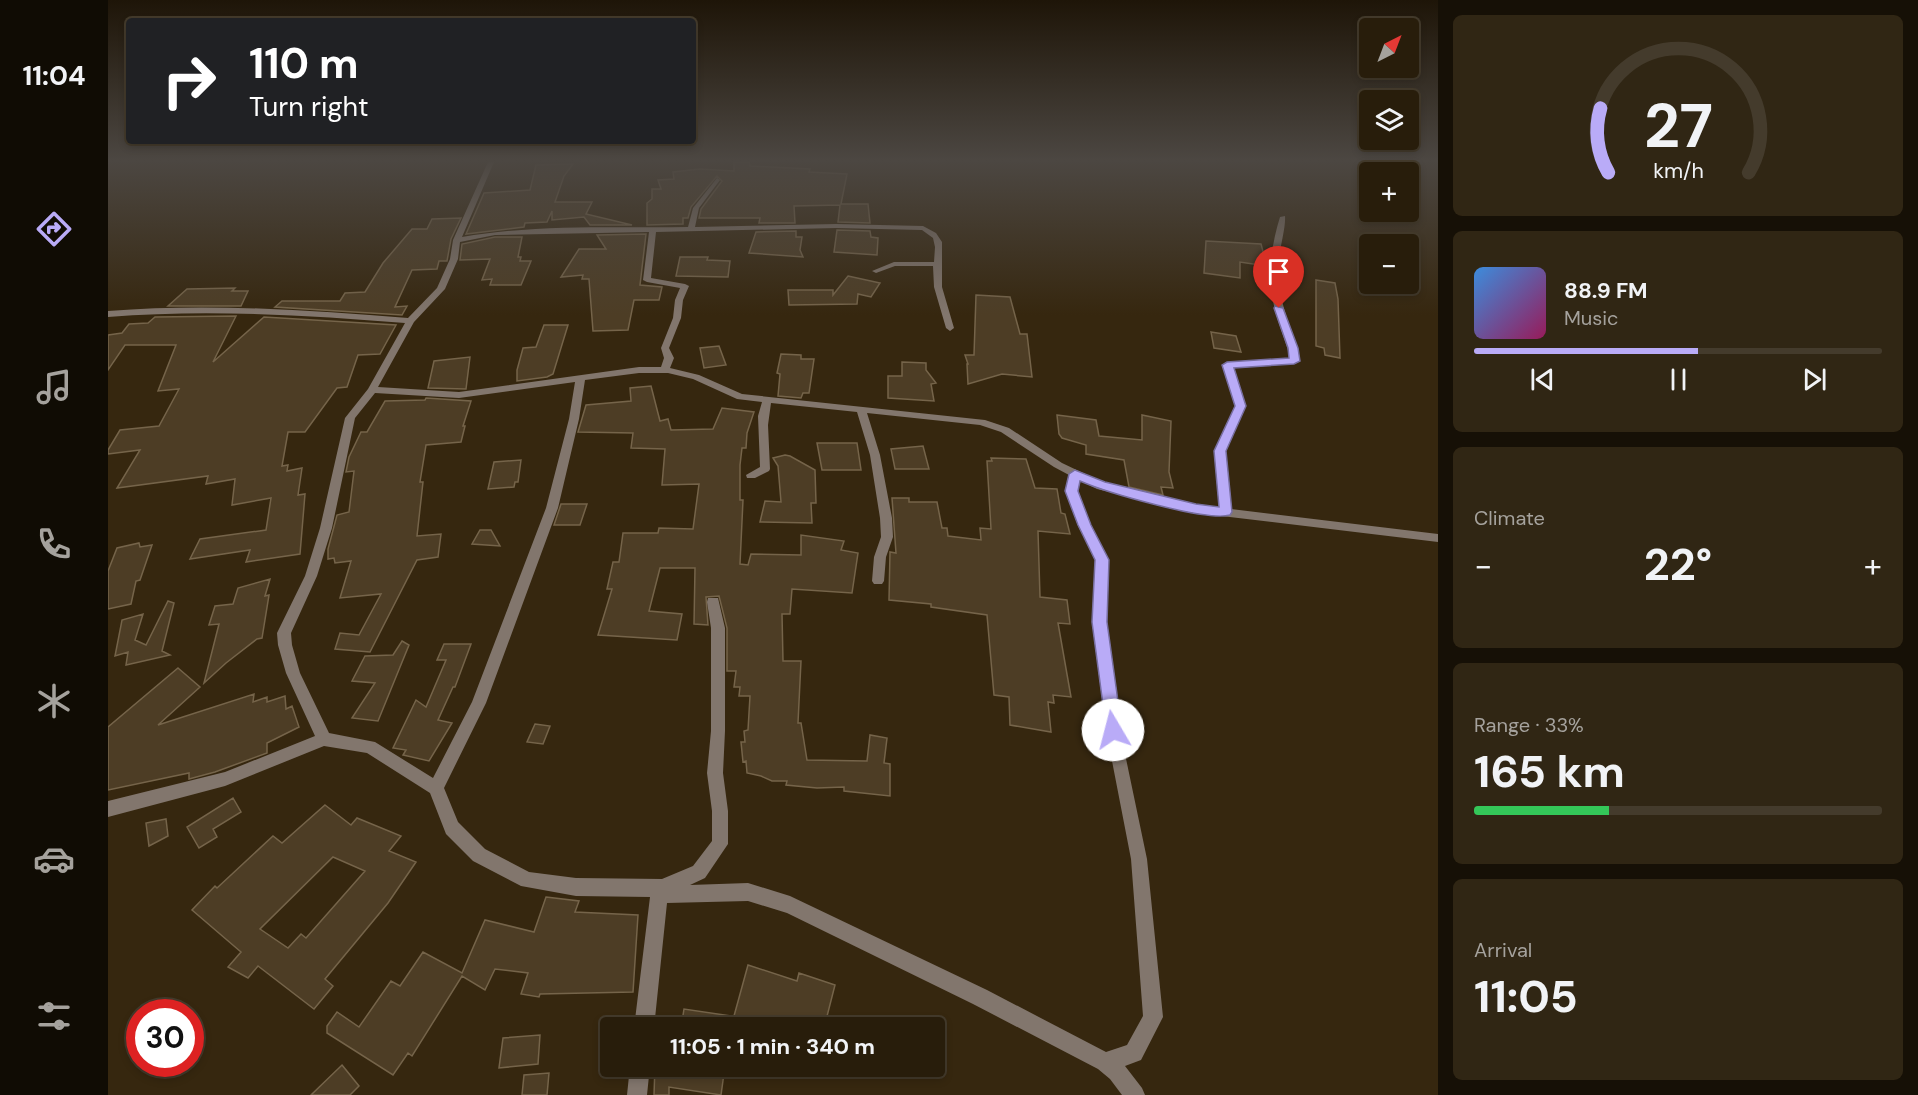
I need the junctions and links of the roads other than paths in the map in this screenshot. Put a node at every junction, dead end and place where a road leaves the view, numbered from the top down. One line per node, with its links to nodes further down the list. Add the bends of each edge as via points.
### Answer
1 (470, 213): 6 (street)
2 (695, 213): 4 (street)
3 (1283, 217): 19 (street, via 1273,262 1279,308 1294,361 1227,365 1240,406 1220,451)
4 (691, 227): 5 (street); 7 (street, via 923,228 937,236)
5 (653, 228): 6 (street, via 495,233); 12 (street, via 646,280 685,286 665,348 669,358)
6 (457, 240): 10 (street, via 454,260 441,290)
7 (937, 264): 8 (street, via 894,264); 11 (street, via 938,287)
8 (876, 271)
9 (108, 314): 10 (street, via 157,310)
10 (410, 321): 14 (street)
11 (950, 328)
12 (665, 370): 13 (street, via 639,370); 15 (street, via 696,377 740,397)
13 (580, 380): 14 (street, via 459,395); 24 (street, via 552,508 479,703)
14 (372, 390): 23 (street, via 350,418 326,528 311,576 284,633 290,663)
15 (768, 399): 16 (street); 18 (street, via 762,410 765,469)
16 (861, 410): 17 (street, via 981,422 1005,430); 21 (street, via 875,455 886,518 887,537)
17 (1075, 474): 19 (street, via 1101,486 1196,509); 28 (street, via 1072,491 1102,560 1099,622 1113,730 1139,859 1153,1017 1134,1053)
18 (751, 475)
19 (1226, 512): 20 (street)
20 (1438, 538)
21 (878, 581)
22 (713, 602): 26 (street, via 718,628 715,773 720,844 699,872)
23 (324, 739): 24 (street, via 370,747); 25 (street, via 225,779)
24 (436, 788): 26 (street, via 452,828 478,855 527,880)
25 (108, 809)
26 (660, 891): 27 (street); 28 (street, via 748,892 790,905)
27 (645, 1017)
28 (1105, 1062): 30 (street)
29 (639, 1077): 31 (street)
30 (1132, 1093)
31 (637, 1095)

